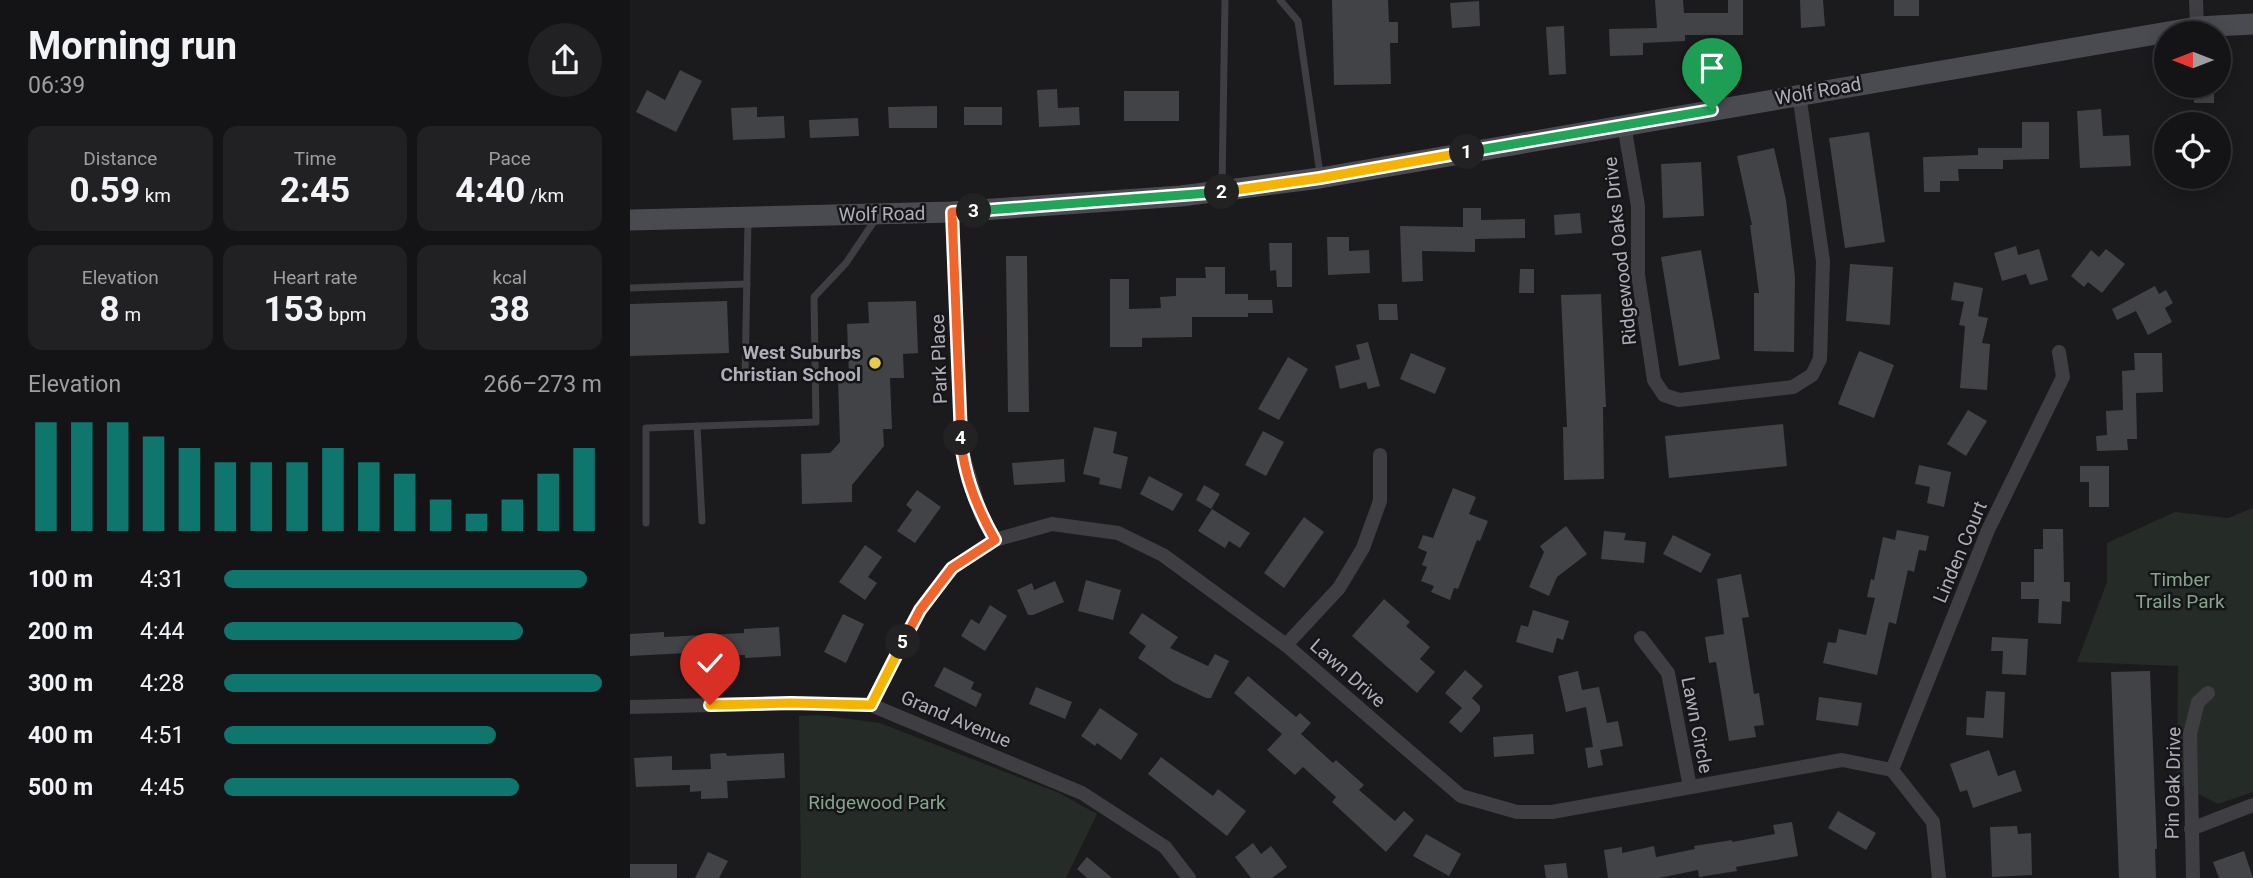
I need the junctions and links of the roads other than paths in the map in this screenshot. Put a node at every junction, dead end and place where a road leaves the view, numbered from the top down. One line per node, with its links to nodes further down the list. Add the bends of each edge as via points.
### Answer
1 (1225, 0): 11 (lane)
2 (1280, 0): 10 (lane, via 1298,21)
3 (2196, 0): 4 (street)
4 (2197, 21)
5 (2253, 24): 6 (main road, Wolf Road)
6 (2231, 25)
7 (2154, 34): 8 (main road, Wolf Road)
8 (1799, 94): 9 (main road, Wolf Road); 9 (street, Ridgewood Oaks Drive, via 1824,261 1820,359 1812,376 1793,387 1679,400 1664,395 1654,380 1638,275 1638,206)
9 (1624, 125): 10 (main road, Wolf Road)
10 (1320, 178): 11 (main road, Wolf Road)
11 (1222, 192): 12 (main road, Wolf Road)
12 (952, 212): 13 (main road, Wolf Road); 24 (street, Park Place, via 962,452 981,515)
13 (879, 214): 14 (main road, Wolf Road); 20 (lane, via 846,263 814,298 816,422)
14 (748, 217): 15 (main road, Wolf Road); 16 (lane)
15 (630, 220)
16 (747, 284): 17 (lane); 19 (lane)
17 (630, 288)
18 (2059, 352): 30 (street, Linden Court, via 2063,377 1988,530)
19 (745, 379)
20 (697, 426): 22 (lane); 23 (lane, via 646,428)
21 (1380, 454): 26 (street, via 1380,501 1363,548 1339,588)
22 (702, 521)
23 (646, 523)
24 (995, 540): 26 (street, Lawn Drive, via 1052,524 1118,533 1163,555); 28 (street, Lawn Drive, via 952,568 920,610)
25 (1642, 638): 31 (street, Lawn Circle, via 1668,673)
26 (1286, 645): 31 (street, Lawn Drive, via 1461,796 1517,812 1552,812)
27 (2208, 693): 33 (street, Pin Oak Drive, via 2199,702 2190,734)
28 (871, 705): 29 (street, Grand Avenue); 34 (street, Grand Avenue, via 1083,793 1165,847)
29 (630, 707)
30 (1892, 770): 31 (street, Lawn Drive, via 1842,760); 35 (street, via 1933,822)
31 (1690, 787)
32 (2253, 805): 33 (street)
33 (2191, 828): 36 (street, Pin Oak Drive)
34 (1189, 878)
35 (1939, 878)
36 (2193, 878)

